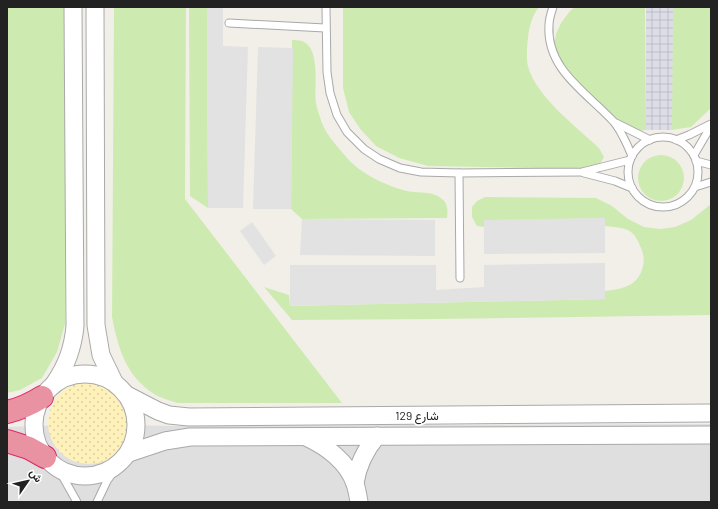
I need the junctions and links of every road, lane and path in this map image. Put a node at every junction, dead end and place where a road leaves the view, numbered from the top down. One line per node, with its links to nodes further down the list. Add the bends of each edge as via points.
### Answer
1 (73, 7): 21 (street, via 74,342 63,371)
2 (95, 7): 20 (street, via 96,325 101,355)
3 (326, 7): 6 (lane)
4 (553, 7): 7 (lane, via 549,24 550,43 556,61 567,76)
5 (229, 23): 6 (lane)
6 (325, 28): 14 (lane, via 330,93 337,115 348,132 364,149 400,168 421,172)
7 (614, 122): 9 (lane); 11 (lane)
8 (711, 125): 10 (lane); 12 (lane)
9 (650, 140): 10 (lane, via 667,137); 11 (lane, via 640,146)
10 (676, 140): 12 (lane, via 689,148)
11 (631, 158): 15 (lane); 17 (lane, via 628,169)
12 (695, 158): 13 (lane); 18 (lane, via 698,179)
13 (711, 165)
14 (459, 172): 15 (lane); 19 (lane)
15 (582, 172): 17 (lane)
16 (711, 182): 18 (lane)
17 (632, 188): 18 (lane, via 647,204 658,207 680,204)
18 (695, 188)
19 (460, 278)
20 (114, 382): 21 (street, via 100,376 84,374 68,377); 22 (street)
21 (48, 390): 23 (highway, via 24,407); 30 (street, via 36,412 34,428 37,443)
22 (127, 395): 24 (street, شارع 129, via 158,411 170,415 189,416); 29 (street, via 133,406 136,424 134,442)
23 (7, 412)
24 (711, 413)
25 (711, 435): 26 (street, شارع 129)
26 (377, 436): 27 (street, شارع 129); 32 (street, via 362,457)
27 (306, 437): 29 (street, شارع 129, via 190,437 165,441); 32 (street, via 340,460)
28 (7, 441): 30 (highway, via 29,448)
29 (129, 453): 31 (street)
30 (52, 464): 31 (street, via 73,475 88,477 103,474); 33 (lane)
31 (117, 467): 34 (lane)
32 (355, 483): 35 (street)
33 (77, 502)
34 (97, 502)
35 (359, 502)

